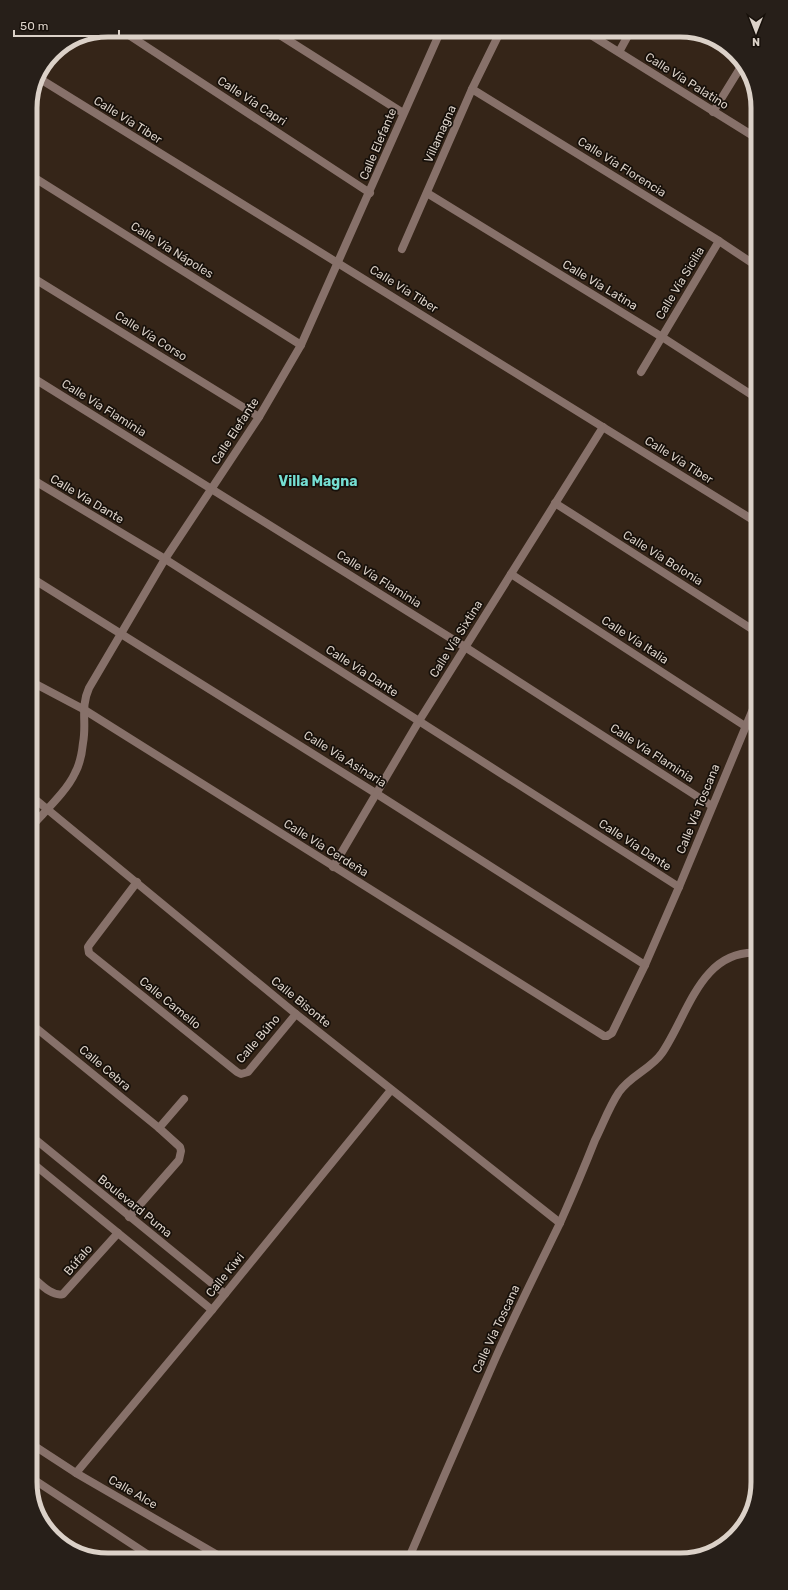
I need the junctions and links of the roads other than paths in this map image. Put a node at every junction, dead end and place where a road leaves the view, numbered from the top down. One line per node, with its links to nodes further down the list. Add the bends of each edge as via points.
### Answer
1 (132, 37): 15 (street, Calle Vía Capri)
2 (283, 37): 12 (street)
3 (435, 37): 12 (street, Calle Elefante)
4 (498, 37): 10 (street, Villamagna)
5 (594, 37): 7 (street, Calle Vía Palatino)
6 (627, 37): 7 (street)
7 (619, 52): 11 (street, Calle Vía Palatino)
8 (739, 70): 11 (street)
9 (42, 82): 20 (street, Calle Vía Tiber)
10 (472, 89): 16 (street, Villamagna); 17 (street, Calle Vía Florencia)
11 (713, 112): 13 (street, Calle Vía Palatino)
12 (403, 113): 15 (street, Calle Elefante)
13 (751, 135)
14 (37, 179): 23 (street, Calle Vía Nápoles)
15 (370, 193): 20 (street, Calle Elefante)
16 (427, 193): 18 (street, Villamagna); 22 (street, Calle Vía Latina)
17 (719, 241): 19 (street, Calle Vía Florencia); 22 (street, Calle Vía Sicilia)
18 (402, 249)
19 (751, 262)
20 (339, 263): 23 (street, Calle Elefante); 28 (street, Calle Vía Tiber)
21 (37, 280): 27 (street, Calle Vía Corso)
22 (662, 337): 24 (street, Calle Vía Sicilia); 26 (street, Calle Vía Latina)
23 (301, 345): 27 (street, Calle Elefante)
24 (641, 372)
25 (37, 380): 30 (street, Calle Vía Flaminia)
26 (751, 394)
27 (259, 417): 30 (street, Calle Elefante)
28 (603, 427): 31 (street, Calle Vía Sixtina); 32 (street, Calle Vía Tiber)
29 (37, 482): 33 (street, Calle Vía Dante)
30 (212, 488): 33 (street, Calle Elefante); 38 (street, Calle Vía Flaminia)
31 (555, 503): 34 (street, Calle Vía Sixtina); 36 (street, Calle Vía Bolonia)
32 (751, 519)
33 (165, 559): 37 (street, Calle Elefante); 42 (street, Calle Vía Dante)
34 (511, 574): 38 (street, Calle Vía Sixtina); 43 (street, Calle Vía Italia)
35 (37, 581): 37 (street, Calle Vía Asinaria)
36 (751, 629)
37 (121, 633): 40 (street, Calle Elefante, via 89,688); 44 (street, Calle Vía Asinaria)
38 (465, 647): 42 (street, Calle Vía Sixtina); 46 (street, Calle Vía Flaminia)
39 (37, 685): 40 (street, Calle Vía Cerdeña)
40 (83, 709): 47 (street, Calle Elefante, via 84,741 76,772); 49 (street, Calle Vía Cerdeña)
41 (751, 713): 43 (street, Calle Vía Toscana)
42 (419, 721): 44 (street, Calle Vía Sixtina); 51 (street, Calle Vía Dante)
43 (745, 726): 46 (street, Calle Vía Toscana)
44 (377, 794): 49 (street, Calle Vía Sixtina); 53 (street, Calle Vía Asinaria)
45 (37, 800): 47 (street, Calle Bisonte)
46 (712, 806): 51 (street, Calle Vía Toscana)
47 (47, 808): 48 (street, Calle Elefante); 50 (street, Calle Bisonte)
48 (37, 820)
49 (333, 867): 56 (street, Calle Vía Cerdeña)
50 (137, 882): 54 (street, Calle Bisonte); 57 (street, Calle Camello, via 90,944 89,953)
51 (679, 887): 53 (street, Calle Vía Toscana)
52 (751, 952): 64 (street, Calle Vía Toscana, via 734,955 712,969 662,1052 649,1067 626,1083 608,1110)
53 (646, 965): 56 (street, Calle Vía Toscana, via 612,1033)
54 (296, 1014): 57 (street, Calle Búho, via 248,1072); 58 (street, Calle Bisonte)
55 (37, 1027): 60 (street, Calle Cebra)
56 (607, 1036)
57 (237, 1072)
58 (391, 1090): 64 (street, Calle Bisonte); 67 (street, Calle Kiwi)
59 (184, 1099): 60 (street)
60 (159, 1128): 63 (street, Calle Cebra, via 177,1143 181,1151 179,1160)
61 (37, 1141): 63 (street, Boulevard Puma)
62 (37, 1166): 65 (street)
63 (129, 1217): 67 (street, Boulevard Puma)
64 (560, 1223): 74 (street, Calle Vía Toscana, via 496,1356)
65 (118, 1232): 66 (street, Búfalo, via 67,1292 58,1295); 68 (street)
66 (37, 1280)
67 (225, 1294): 68 (street, Calle Kiwi)
68 (212, 1310): 70 (street, Calle Kiwi)
69 (37, 1448): 70 (street, Calle Alce)
70 (76, 1473): 73 (street, Calle Alce)
71 (37, 1482): 72 (street)
72 (145, 1553)
73 (214, 1553)
74 (411, 1553)

